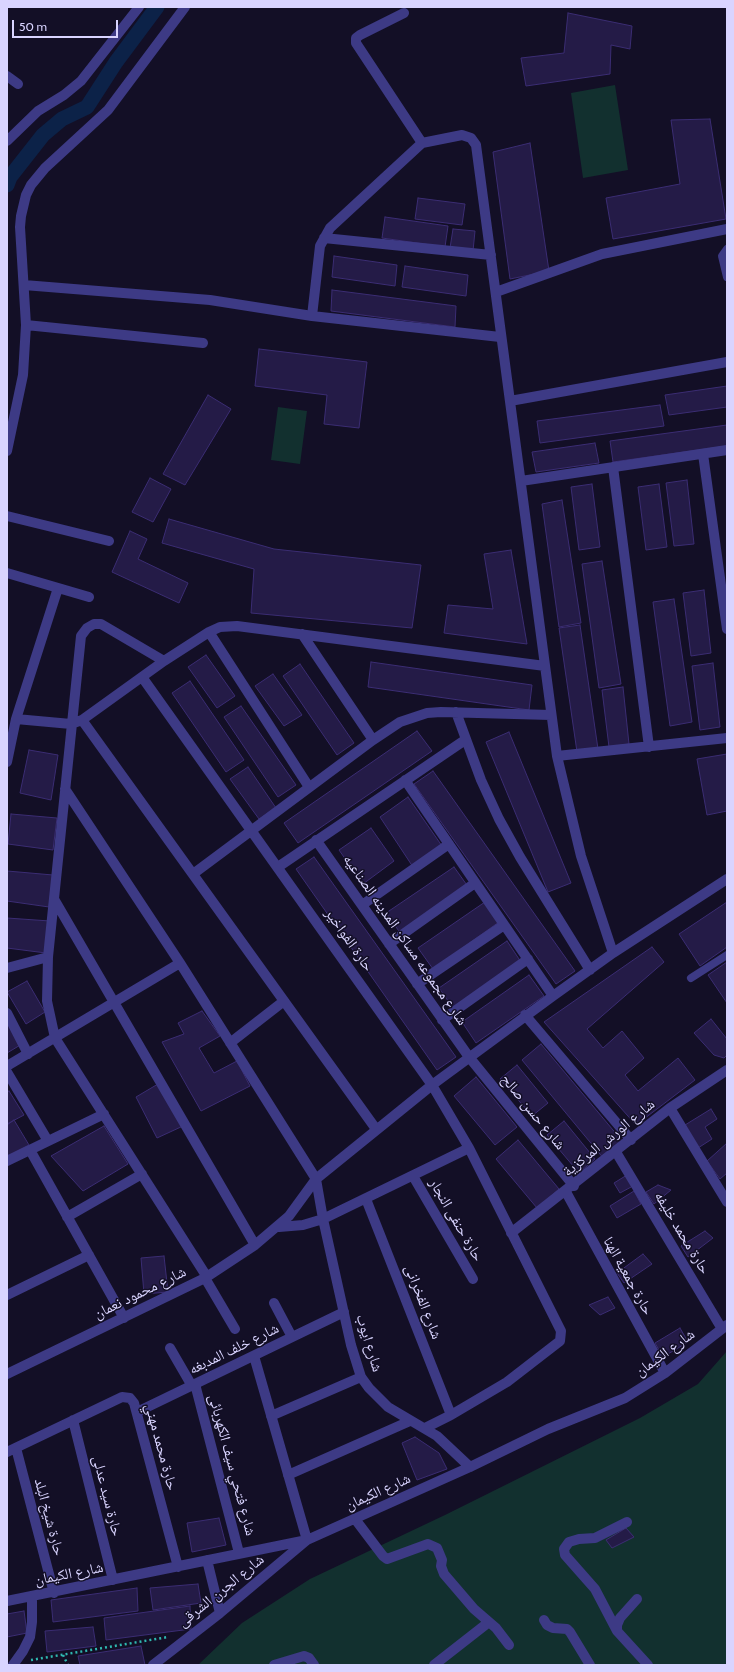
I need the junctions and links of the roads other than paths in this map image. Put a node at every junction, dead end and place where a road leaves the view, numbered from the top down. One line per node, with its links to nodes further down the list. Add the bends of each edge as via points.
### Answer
1 (139, 7): 6 (street, via 81,81 35,114)
2 (185, 7): 13 (street, via 108,110 45,168 31,185 24,200 21,216)
3 (404, 12): 7 (street, via 360,35 356,38 356,43)
4 (7, 76): 5 (street)
5 (18, 84)
6 (7, 141)
7 (422, 143): 9 (street, via 330,228); 11 (street, via 462,135 470,138 476,146)
8 (727, 229): 14 (street, via 602,254)
9 (324, 238): 11 (street); 15 (street, via 320,246)
10 (727, 249): 12 (lane, via 722,256)
11 (491, 255): 14 (street)
12 (727, 277)
13 (24, 285): 15 (street, via 210,300); 16 (street)
14 (496, 292): 17 (street)
15 (312, 316): 17 (street)
16 (26, 325): 18 (street); 22 (street, via 23,375)
17 (500, 337): 20 (street)
18 (203, 343)
19 (727, 362): 20 (street)
20 (510, 401): 25 (street)
21 (727, 450): 23 (street)
22 (7, 451)
23 (703, 454): 24 (street); 31 (street)
24 (612, 467): 25 (street); 45 (street)
25 (521, 481): 35 (street)
26 (7, 516): 27 (street)
27 (109, 541)
28 (7, 573): 29 (street)
29 (58, 588): 30 (street); 39 (street)
30 (89, 597)
31 (727, 629)
32 (209, 632): 33 (street, via 220,627 237,626); 34 (street); 49 (street)
33 (302, 634): 35 (street); 43 (street)
34 (164, 661): 36 (street); 41 (street, via 101,624 87,628 81,636)
35 (545, 666): 38 (street)
36 (142, 677): 40 (street); 51 (street, حارة الفواخير)
37 (456, 712): 38 (street); 43 (street, via 427,713 413,717 400,722); 44 (street)
38 (551, 715): 46 (street)
39 (16, 719): 41 (street); 47 (street)
40 (82, 720): 41 (street); 55 (street)
41 (71, 724): 50 (street)
42 (727, 738): 45 (street)
43 (373, 740): 49 (street)
44 (465, 740): 48 (street); 68 (street, via 503,826)
45 (649, 747): 46 (street)
46 (557, 756): 62 (street, via 581,856)
47 (7, 762)
48 (405, 780): 52 (street); 53 (street)
49 (309, 787): 51 (street)
50 (65, 789): 58 (street); 66 (street)
51 (252, 830): 54 (street, حارة الفواخير); 55 (street)
52 (316, 840): 54 (street); 59 (street, شارع مجموعه مساكن المدينه الصناعيه)
53 (449, 844): 57 (street); 59 (street)
54 (278, 867): 84 (street, حارة الفواخير)
55 (193, 874): 72 (street)
56 (727, 879): 62 (street, شارع محمود نعمان)
57 (476, 883): 60 (street); 61 (street)
58 (54, 899): 64 (street); 73 (street)
59 (362, 905): 61 (street, شارع مجموعه مساكن المدينه الصناعيه)
60 (504, 925): 65 (street); 70 (street)
61 (389, 944): 70 (street, شارع مجموعه مساكن المدينه الصناعيه)
62 (613, 953): 68 (street, شارع محمود نعمان)
63 (727, 955): 69 (lane)
64 (48, 957): 67 (street); 77 (street, via 47,1001)
65 (528, 959): 71 (street); 76 (street)
66 (180, 963): 73 (street); 78 (street)
67 (7, 968)
68 (590, 970): 71 (street, شارع محمود نعمان)
69 (691, 978)
70 (417, 984): 76 (street, شارع مجموعه مساكن المدينه الصناعيه)
71 (552, 996): 75 (street, شارع محمود نعمان)
72 (284, 1001): 78 (street); 87 (street)
73 (114, 1002): 77 (street); 105 (street)
74 (7, 1013): 79 (street)
75 (525, 1015): 80 (street, شارع محمود نعمان); 88 (street)
76 (442, 1020): 80 (street, شارع مجموعه مساكن المدينه الصناعيه)
77 (55, 1038): 79 (street); 86 (street)
78 (230, 1043): 96 (street)
79 (28, 1054): 81 (street)
80 (469, 1057): 84 (street, شارع محمود نعمان); 97 (street, شارع حسن صالح)
81 (7, 1066)
82 (7, 1072): 89 (street)
83 (725, 1076): 85 (street, شارع الورش المركزية)
84 (432, 1085): 87 (street, شارع محمود نعمان); 90 (street, حارة الفواخير)
85 (670, 1108): 88 (street, شارع الورش المركزية); 100 (street)
86 (104, 1114): 89 (street); 94 (street)
87 (376, 1129): 96 (street, شارع محمود نعمان)
88 (631, 1140): 92 (street, شارع الورش المركزية)
89 (48, 1141): 91 (street)
90 (469, 1148): 95 (street); 104 (street, حارة الفواخير)
91 (30, 1150): 93 (street); 101 (street)
92 (616, 1152): 97 (street, شارع الورش المركزية); 113 (street, حارة محمد خليفه)
93 (7, 1161)
94 (142, 1174): 101 (street); 107 (street)
95 (413, 1176): 99 (street); 108 (street, حارة حنفى النجار)
96 (316, 1179): 102 (street, شارع ايوب); 103 (street, شارع محمود نعمان, via 299,1204)
97 (574, 1186): 98 (street, شارع الورش المركزية)
98 (566, 1192): 104 (street, شارع الورش المركزية); 119 (street, حارة جمعية الهنا)
99 (366, 1199): 102 (street); 124 (street, شارع الفخرانى)
100 (727, 1202)
101 (67, 1217): 106 (street)
102 (323, 1219): 103 (street, via 303,1225); 111 (street, شارع ايوب)
103 (279, 1226): 105 (street, شارع محمود نعمان)
104 (511, 1233): 124 (street, حارة الفواخير, via 561,1331 562,1338 507,1382)
105 (255, 1245): 107 (street, شارع محمود نعمان)
106 (88, 1254): 109 (street); 112 (street)
107 (206, 1277): 112 (street, شارع محمود نعمان); 114 (street)
108 (472, 1279)
109 (7, 1296)
110 (274, 1303): 115 (street)
111 (344, 1312): 115 (street, شارع خلف المدبغه); 121 (street, شارع ايوب)
112 (124, 1318): 120 (street, شارع محمود نعمان)
113 (724, 1327): 119 (street, شارع الكيمان)
114 (235, 1329)
115 (292, 1337): 117 (street, شارع خلف المدبغه)
116 (170, 1348): 122 (street, شارع فتحي سيف الكهربائى)
117 (254, 1356): 122 (street, شارع خلف المدبغه); 125 (street)
118 (7, 1363): 120 (street)
119 (665, 1373): 130 (street, شارع الكيمان, via 625,1398 548,1429)
120 (8, 1374)
121 (361, 1377): 125 (street); 127 (street, شارع ايوب, via 388,1407)
122 (194, 1385): 123 (street, شارع خلف المدبغه); 135 (street, شارع فتحي سيف الكهربائى)
123 (137, 1412): 126 (street, حارة محمد مهني, via 133,1400 122,1397); 137 (street, حارة محمد مهني)
124 (451, 1415): 128 (street)
125 (272, 1416): 131 (street)
126 (73, 1420): 129 (street, حارة محمد مهني); 138 (street, حارة سيد عدلى)
127 (410, 1421): 128 (street, شارع ايوب); 131 (street)
128 (425, 1428): 130 (street, شارع ايوب, via 449,1446)
129 (11, 1450): 139 (street, حارة شيخ البلد)
130 (470, 1467): 132 (street, شارع الكيمان)
131 (288, 1475): 134 (street)
132 (355, 1519): 134 (street, شارع الكيمان); 145 (street, via 387,1559 428,1544 436,1548 442,1560 444,1574 474,1609)
133 (627, 1522): 146 (street, via 594,1538 569,1542 564,1549 565,1555 595,1589)
134 (307, 1540): 135 (street, شارع الكيمان); 143 (street, شارع الجرن الشرقى)
135 (239, 1553): 136 (street, شارع الكيمان)
136 (207, 1560): 137 (street, شارع الكيمان); 143 (street)
137 (178, 1567): 138 (street, شارع الكيمان)
138 (113, 1580): 139 (street, شارع الكيمان)
139 (54, 1593): 140 (street, شارع الكيمان)
140 (32, 1597): 142 (street, شارع الكيمان); 148 (street, via 30,1637)
141 (637, 1599): 146 (street, via 620,1618)
142 (7, 1601)
143 (220, 1613): 149 (street, شارع الجرن الشرقى)
144 (544, 1620): 153 (street, via 553,1628 567,1629)
145 (489, 1622): 147 (street); 152 (street)
146 (617, 1631): 154 (street)
147 (509, 1646)
148 (14, 1664)
149 (153, 1665)
150 (274, 1665): 151 (street, via 304,1656 310,1658)
151 (314, 1665)
152 (434, 1665)
153 (590, 1665)
154 (648, 1665)

